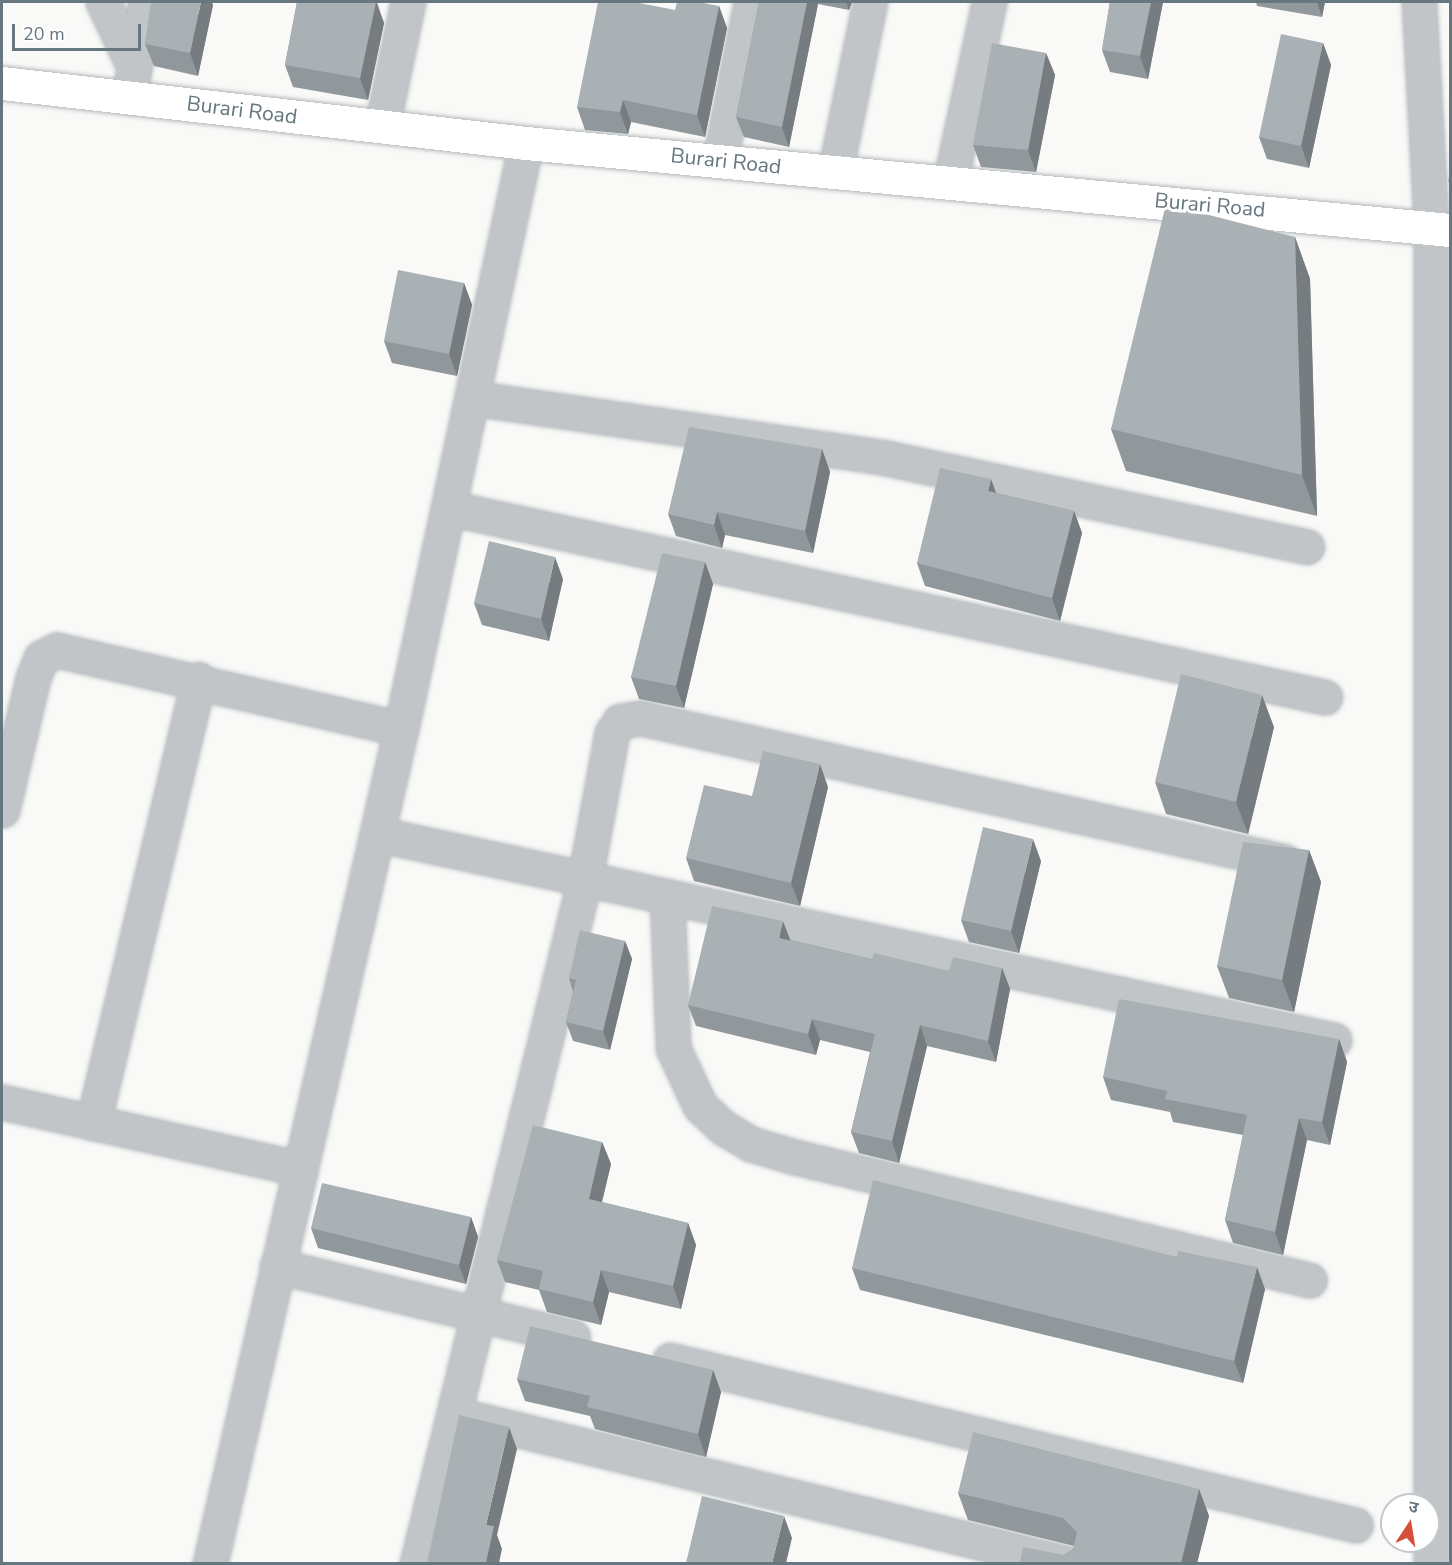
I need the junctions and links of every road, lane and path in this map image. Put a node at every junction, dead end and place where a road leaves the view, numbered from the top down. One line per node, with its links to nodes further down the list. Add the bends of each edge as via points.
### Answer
1 (103, 2): 9 (street)
2 (146, 2): 9 (street)
3 (408, 2): 10 (street)
4 (751, 2): 12 (street)
5 (870, 2): 13 (street)
6 (989, 2): 14 (street)
7 (1419, 2): 15 (street)
8 (2, 82): 9 (main road, Burari Road)
9 (131, 82): 10 (main road, Burari Road)
10 (382, 126): 11 (main road, Burari Road)
11 (526, 143): 12 (main road, Burari Road); 16 (street)
12 (720, 160): 13 (main road, Burari Road)
13 (835, 172): 14 (main road, Burari Road)
14 (950, 183): 15 (main road, Burari Road)
15 (1429, 226): 31 (street)
16 (472, 398): 17 (street); 18 (street, via 886,458)
17 (449, 508): 20 (street); 21 (street)
18 (1306, 548)
19 (199, 679): 21 (street); 22 (street, via 77,650 57,650 41,658); 29 (street)
20 (1325, 697)
21 (401, 729): 23 (street)
22 (2, 810)
23 (377, 834): 25 (street); 30 (street)
24 (1288, 863): 25 (street, via 640,718 620,721 612,733)
25 (585, 879): 26 (street); 34 (street)
26 (667, 896): 27 (street); 33 (street, via 673,1048 700,1106 724,1128 752,1144 795,1157)
27 (1335, 1040)
28 (2, 1102): 29 (street)
29 (93, 1123): 30 (street)
30 (301, 1169): 32 (street)
31 (1440, 1251): 42 (street)
32 (278, 1266): 34 (street); 39 (street)
33 (1309, 1280)
34 (481, 1315): 35 (street); 37 (street)
35 (609, 1346)
36 (644, 1354): 38 (street)
37 (455, 1415): 40 (street); 41 (street)
38 (1355, 1525)
39 (210, 1563)
40 (417, 1563)
41 (1069, 1563)
42 (1431, 1563)

